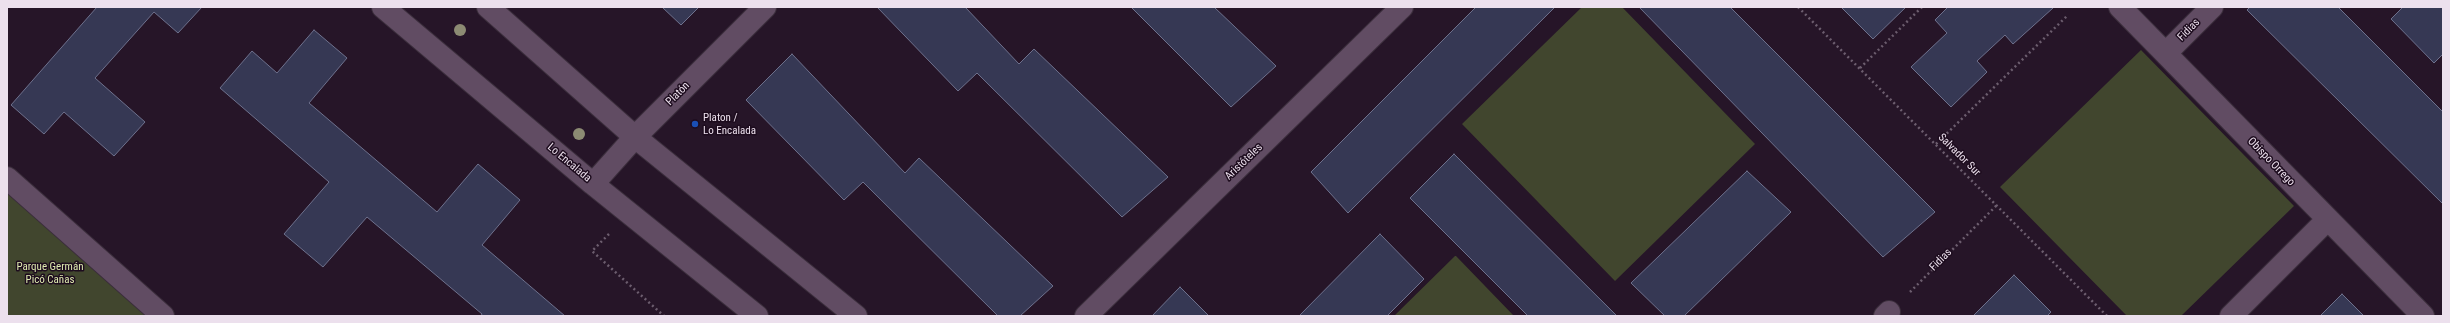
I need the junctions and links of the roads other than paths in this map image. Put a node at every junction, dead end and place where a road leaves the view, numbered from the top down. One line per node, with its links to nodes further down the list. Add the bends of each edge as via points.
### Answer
1 (383, 7): 10 (street, Lo Encalada)
2 (488, 7): 8 (street)
3 (765, 7): 8 (street, Platón)
4 (1402, 7): 15 (street, Aristóteles)
5 (2120, 7): 7 (street, Obispo Orrego)
6 (2212, 7): 7 (street, Fidias)
7 (2166, 53): 11 (street, Obispo Orrego)
8 (635, 137): 10 (street, Platón); 14 (street)
9 (7, 178): 12 (street)
10 (593, 184): 13 (street, Lo Encalada)
11 (2327, 220): 16 (street); 17 (street, Obispo Orrego)
12 (163, 316)
13 (757, 316)
14 (856, 316)
15 (1086, 316)
16 (2231, 316)
17 (2423, 316)

